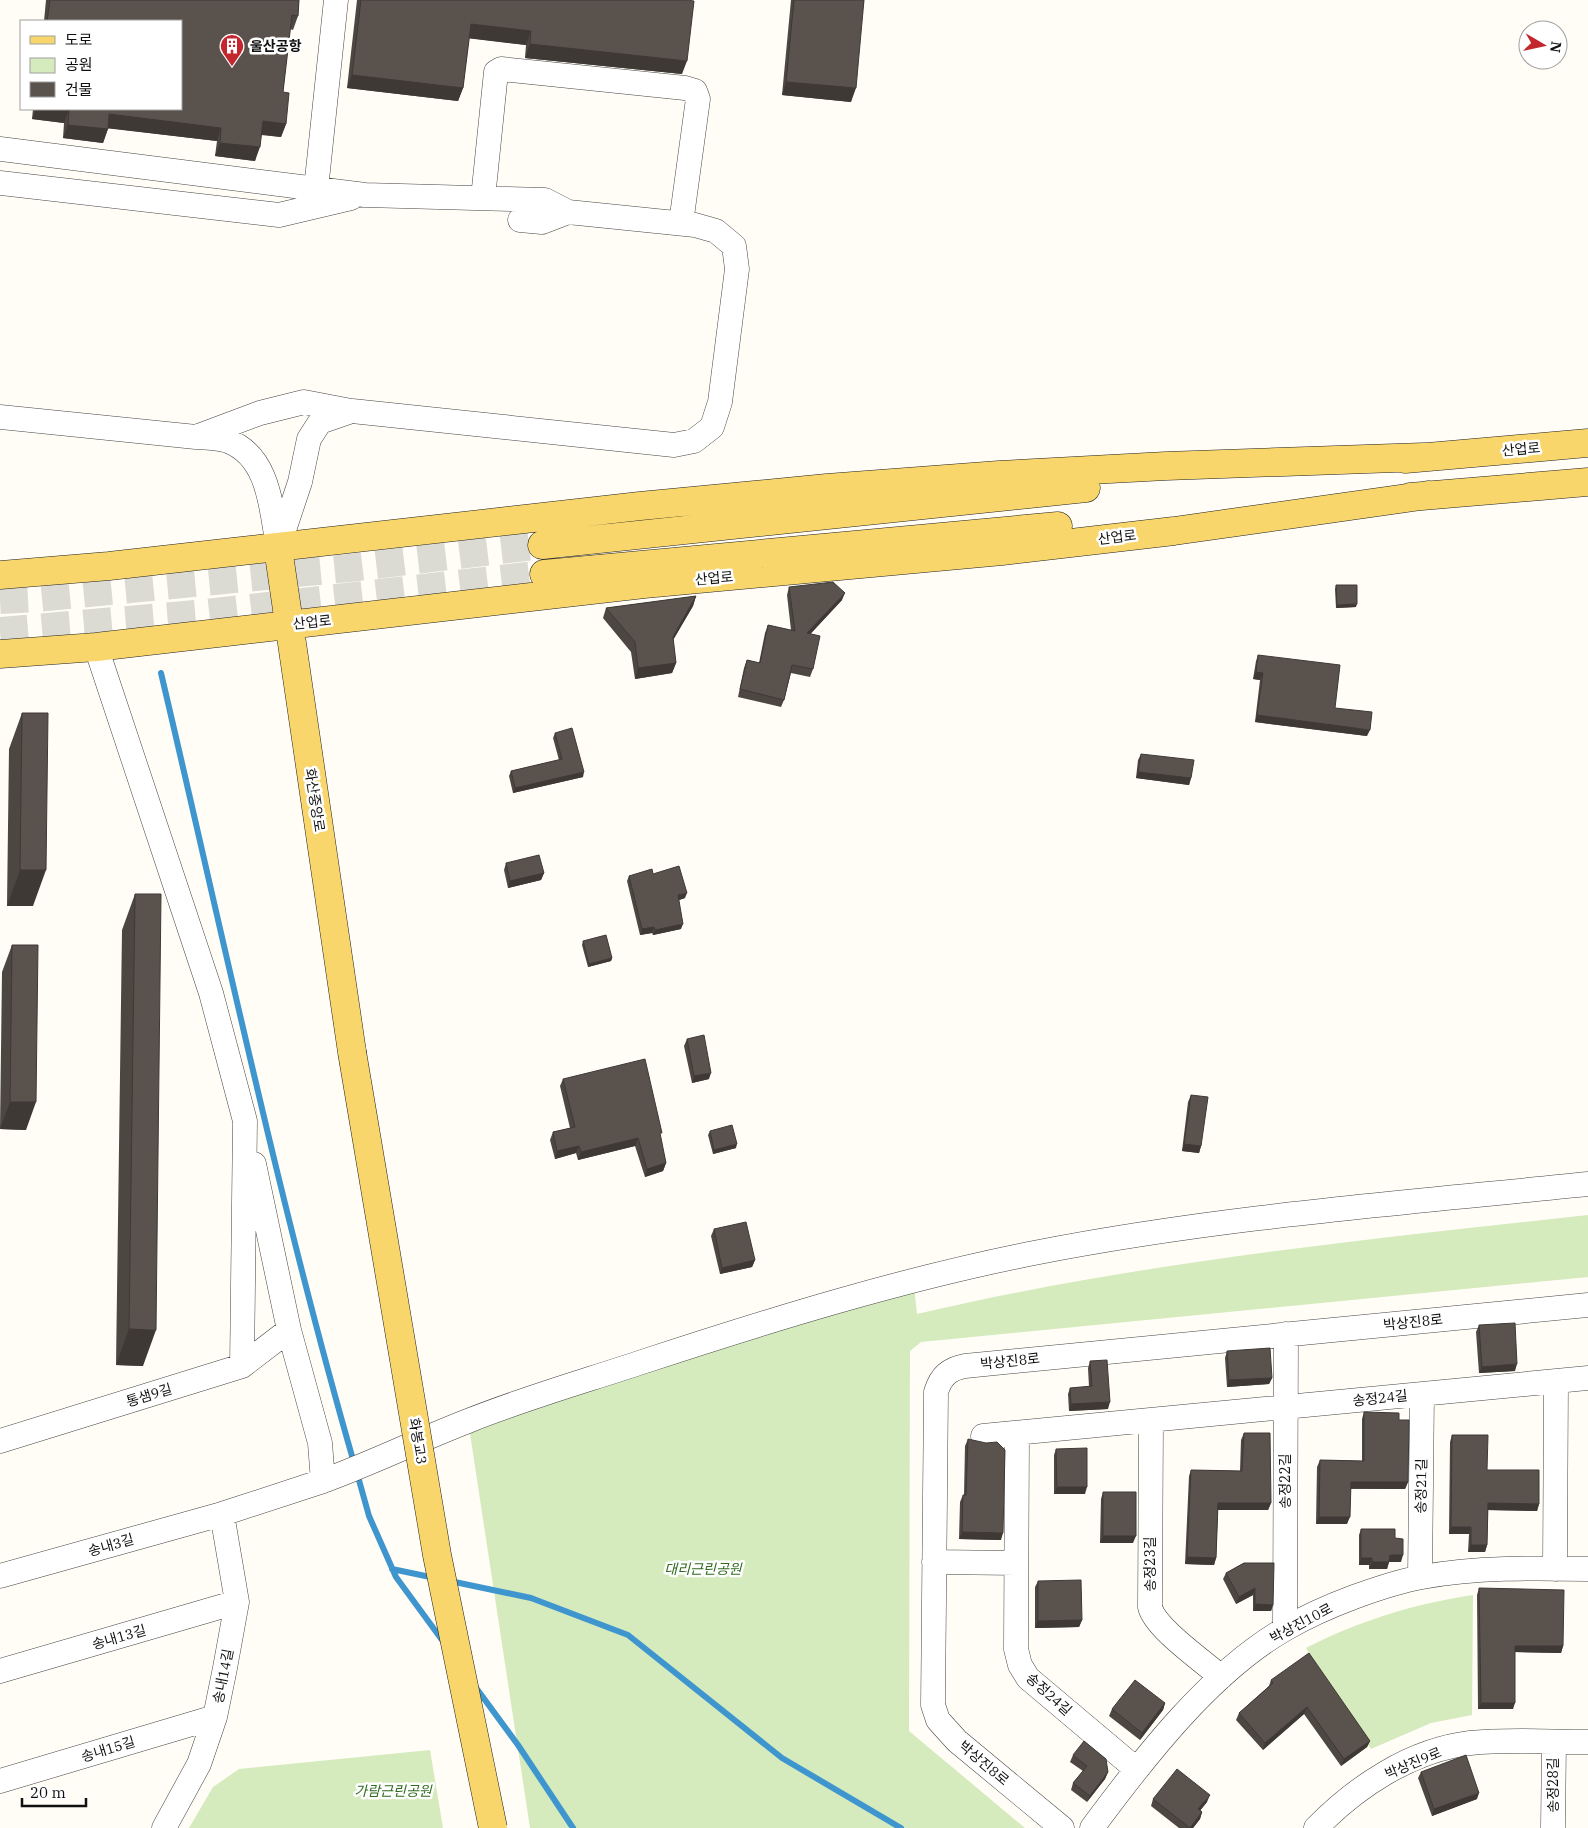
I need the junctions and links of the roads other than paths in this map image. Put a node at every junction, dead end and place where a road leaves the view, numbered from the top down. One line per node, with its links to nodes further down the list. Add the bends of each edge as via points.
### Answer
1 (336, 0): 4 (street)
2 (0, 149): 4 (street)
3 (0, 183): 5 (street, via 279,215)
4 (316, 189): 5 (street)
5 (365, 195): 6 (street)
6 (483, 198): 7 (street, via 545,200); 9 (street, via 496,72 501,69 685,88 694,91 698,99)
7 (568, 212): 8 (street, via 542,222); 9 (street)
8 (520, 220)
9 (681, 223): 10 (street, via 716,231 734,246 737,269 720,402 712,428 694,440 674,445)
10 (352, 411): 12 (street, via 304,402 260,413); 18 (street, via 320,422 309,439 300,482)
11 (0, 417): 12 (street)
12 (196, 436): 18 (street, via 227,441 246,451 259,469 270,497)
13 (1588, 443): 14 (main road, 산업로)
14 (1424, 457): 17 (main road, 산업로, via 1168,480); 18 (main road, 산업로, via 999,475 827,488)
15 (1588, 482): 16 (main road, 산업로)
16 (1428, 495): 19 (main road, 산업로, via 896,540); 21 (main road, 산업로, via 1174,531 1002,551 644,584)
17 (542, 545)
18 (278, 548): 20 (main road, 산업로); 21 (main road, 화산중앙로)
19 (544, 574)
20 (0, 575)
21 (288, 624): 22 (main road, 산업로); 24 (main road, 화산중앙로)
22 (96, 647): 23 (main road, 산업로); 25 (street, via 211,993)
23 (0, 654)
24 (352, 1052): 57 (main road, 화봉교3, bridge, via 437,1556)
25 (245, 1121): 28 (street); 30 (street)
26 (1588, 1184): 39 (street, 송내3길, via 1255,1219 1032,1253 911,1282 706,1341 470,1420)
27 (1588, 1305): 29 (street, 박상진8로)
28 (289, 1330): 30 (street, 통샘9길); 39 (street)
29 (1286, 1334): 34 (street, 송정22길); 41 (street, 박상진8로, via 954,1368 939,1382 936,1392)
30 (242, 1366): 38 (street, 통샘9길)
31 (1588, 1378): 32 (street, 송정24길)
32 (1556, 1381): 33 (street, 송정24길); 43 (street)
33 (1422, 1394): 34 (street, 송정24길); 46 (street, 송정21길)
34 (1286, 1408): 35 (street, 송정24길); 48 (street, 송정22길)
35 (1151, 1421): 36 (street, 송정24길); 50 (street, 송정23길, via 1152,1614)
36 (1017, 1434): 37 (street, 송정24길); 42 (street, 송정24길)
37 (983, 1436)
38 (0, 1441)
39 (332, 1478): 40 (street, 송내3길)
40 (222, 1514): 45 (street, 송내3길); 47 (street, 송내14길)
41 (934, 1562): 42 (street); 58 (street, 박상진8로, via 932,1689 938,1720 958,1741)
42 (1016, 1562): 54 (street, 송정24길, via 1016,1649 1020,1665 1028,1678)
43 (1555, 1568): 44 (street, 박상진10로); 46 (street, 박상진10로, via 1456,1572)
44 (1588, 1569)
45 (0, 1576)
46 (1420, 1577): 48 (street, 박상진10로, via 1352,1598)
47 (237, 1602): 49 (street, 송내13길); 51 (street, 송내14길)
48 (1285, 1629): 50 (street, 박상진10로)
49 (0, 1671)
50 (1221, 1677): 54 (street, 박상진10로)
51 (215, 1717): 55 (street, 송내15길); 56 (street, 송내14길, via 198,1764)
52 (1554, 1742): 53 (street, 박상진9로); 60 (street, 박상진9로, via 1507,1740 1430,1753 1371,1782 1341,1802); 61 (street, 송정28길)
53 (1588, 1742)
54 (1136, 1768): 59 (street, 박상진10로)
55 (0, 1781)
56 (164, 1828)
57 (492, 1828)
58 (1062, 1828)
59 (1092, 1828)
60 (1316, 1828)
61 (1553, 1828)

